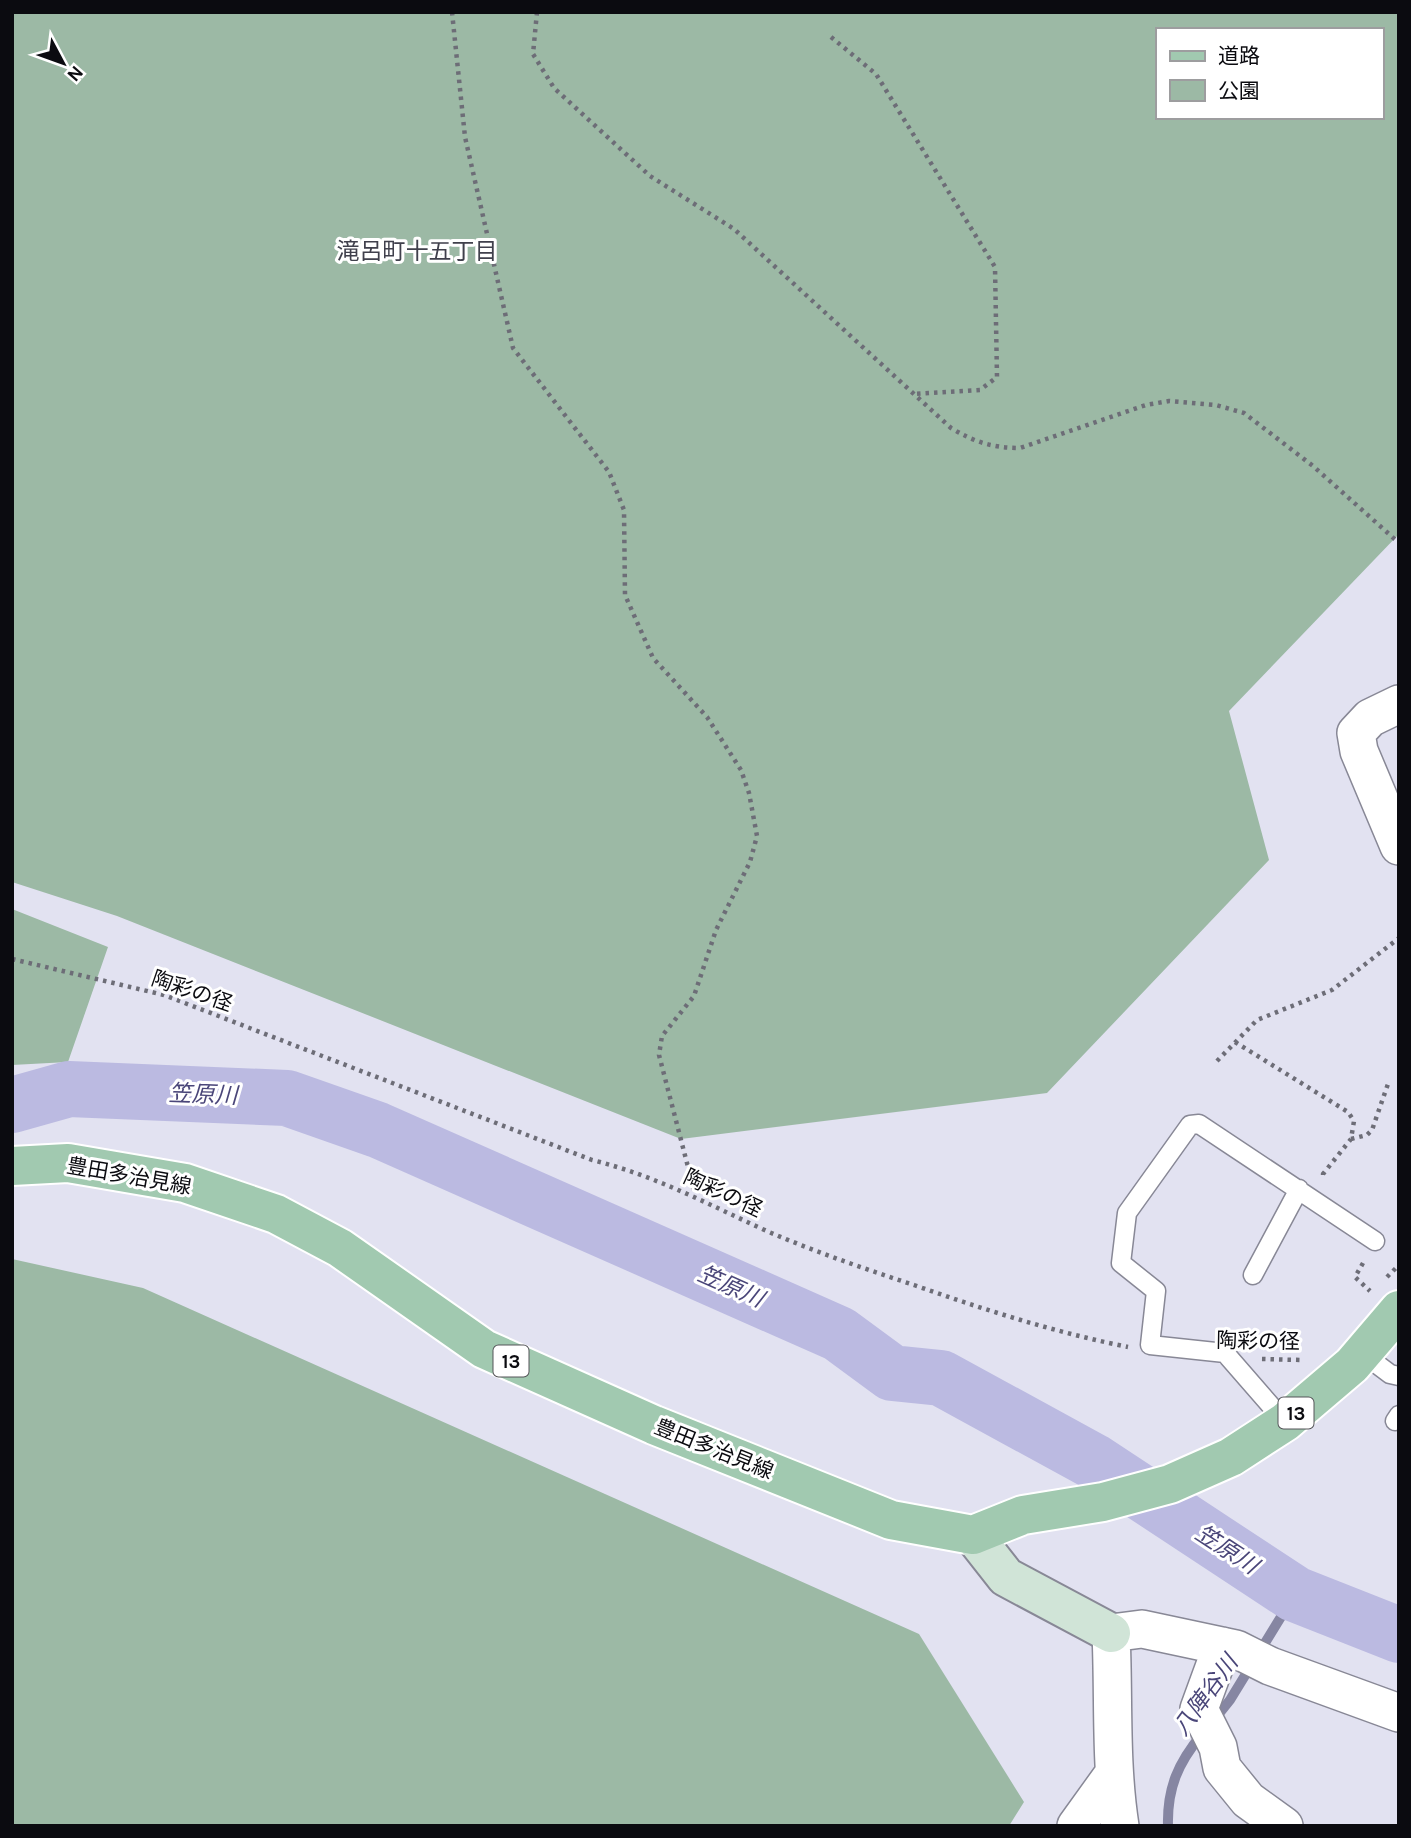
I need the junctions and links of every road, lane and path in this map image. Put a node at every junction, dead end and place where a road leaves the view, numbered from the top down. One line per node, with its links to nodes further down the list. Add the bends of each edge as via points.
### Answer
1 (452, 12): 17 (path, via 465,136 513,348 610,472 624,510 625,595 653,658 707,716 741,770 749,793 757,836 750,862 716,930 694,996 662,1036 659,1055)
2 (537, 12): 4 (path, via 533,54 554,88 650,176 734,229)
3 (831, 37): 4 (path, via 876,74 995,267 997,377 981,390)
4 (912, 394): 5 (path, via 951,428 974,442 999,449 1020,448 1169,401 1244,413 1313,466)
5 (1399, 543)
6 (1399, 704): 7 (street, via 1370,718 1356,733 1364,764)
7 (1399, 846)
8 (1399, 938): 10 (path, via 1332,990 1257,1020)
9 (12, 959): 17 (path, 陶彩の径, via 164,995 592,1160)
10 (1235, 1042): 11 (path); 13 (path, via 1348,1112 1354,1121)
11 (1217, 1061)
12 (1389, 1081): 13 (path, via 1372,1130)
13 (1351, 1139): 15 (path, via 1323,1174)
14 (12, 1166): 28 (main road, 豊田多治見線 / 13, via 68,1163 185,1183 276,1214 340,1248 484,1349 654,1425 891,1520)
15 (1324, 1185)
16 (1299, 1189): 18 (lane); 20 (lane); 25 (lane, via 1199,1124 1190,1125 1127,1213 1121,1263 1156,1291 1150,1345)
17 (695, 1195): 22 (path, 陶彩の径, via 769,1232 878,1273 1059,1333)
18 (1375, 1241)
19 (1399, 1265): 21 (path)
20 (1253, 1275)
21 (1383, 1306): 23 (main road, 13)
22 (1136, 1349)
23 (1362, 1353): 26 (lane); 27 (main road, 13)
24 (1312, 1356): 25 (path, 陶彩の径, via 1304,1360)
25 (1229, 1357): 27 (lane)
26 (1399, 1376)
27 (1285, 1422): 28 (main road, 13, via 1231,1457 1170,1484 1103,1502 1023,1515)
28 (973, 1535): 29 (street, via 1006,1577)
29 (1111, 1633): 30 (street, via 1142,1629); 32 (street)
30 (1229, 1647): 31 (street); 35 (street, via 1199,1709 1218,1747 1222,1768 1248,1800)
31 (1399, 1713)
32 (1112, 1776): 33 (street); 34 (street)
33 (1076, 1826)
34 (1120, 1826)
35 (1284, 1826)

